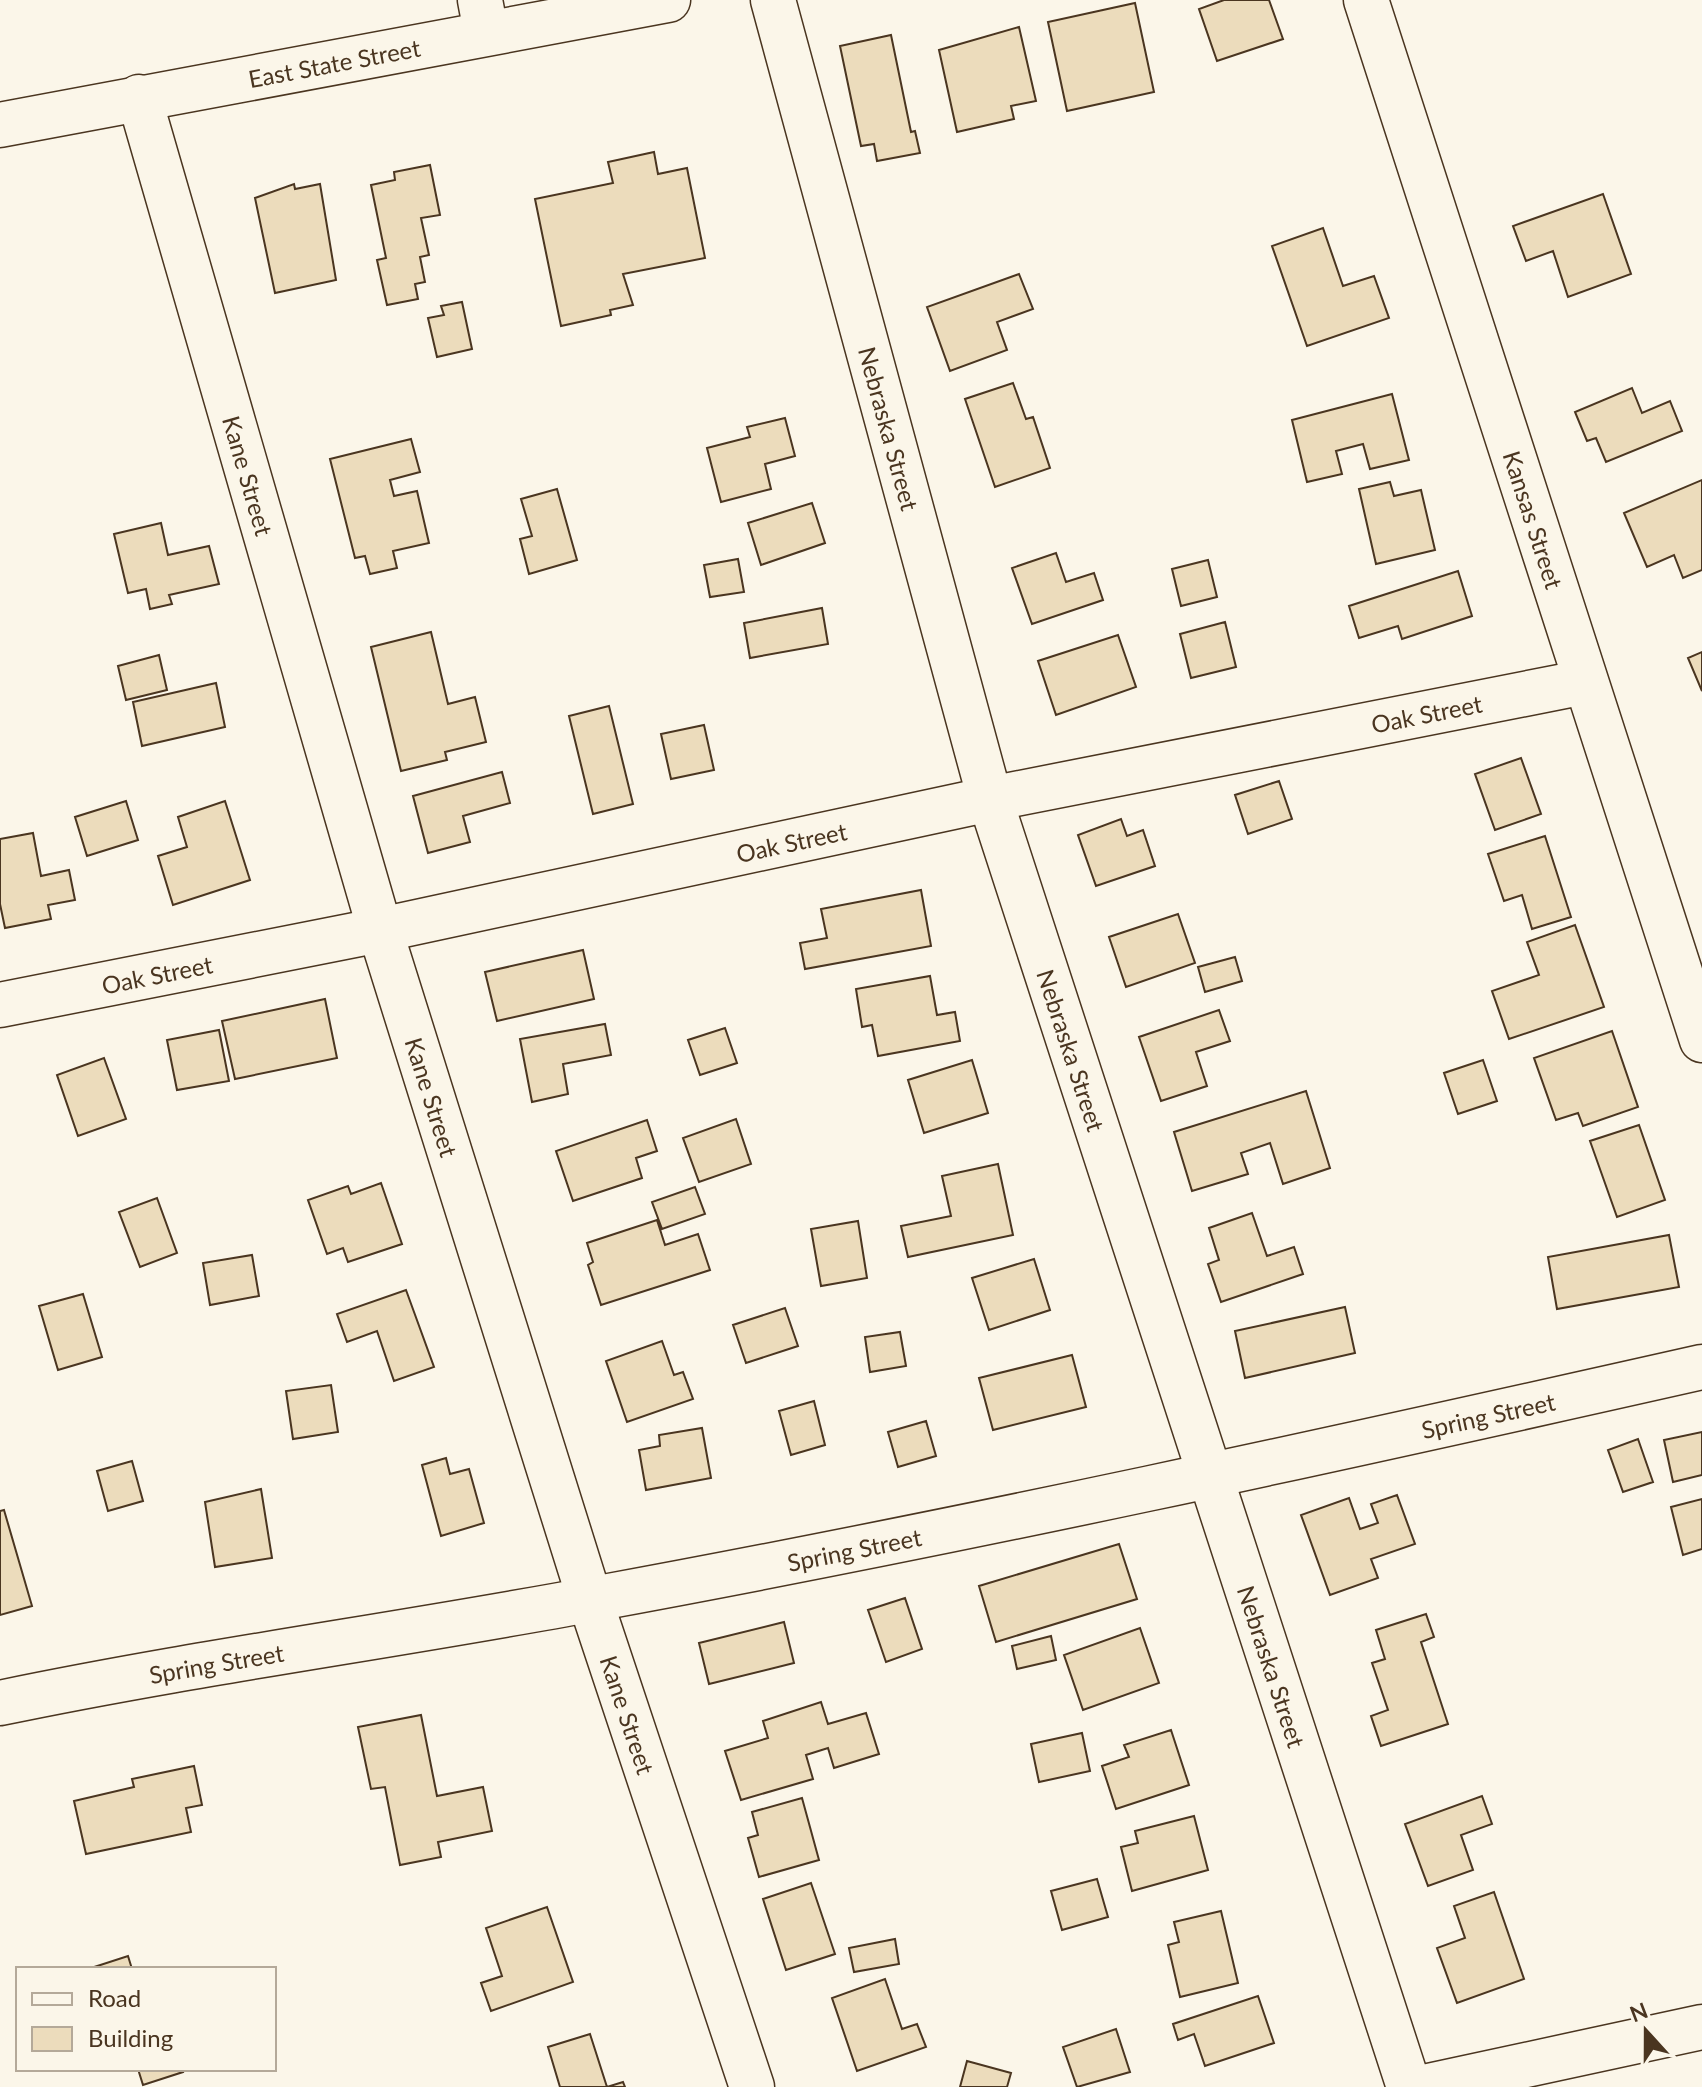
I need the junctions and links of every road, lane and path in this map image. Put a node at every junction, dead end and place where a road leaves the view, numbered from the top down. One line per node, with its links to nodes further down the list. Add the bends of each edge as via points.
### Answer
1 (668, 0): 4 (street, East State Street)
2 (773, 0): 8 (street, Nebraska Street)
3 (1366, 0): 7 (street, Kansas Street)
4 (483, 16): 5 (street, East State Street)
5 (139, 97): 6 (street, East State Street); 9 (street, Kane Street)
6 (0, 125)
7 (1585, 682): 8 (street, Oak Street); 11 (street, Kansas Street)
8 (990, 799): 9 (street, Oak Street); 13 (street, Nebraska Street)
9 (380, 930): 10 (street, Oak Street); 14 (street, Kane Street)
10 (0, 1005)
11 (1702, 1040)
12 (1702, 1367): 13 (street, Spring Street)
13 (1208, 1479): 14 (street, Spring Street); 18 (street, Nebraska Street)
14 (590, 1600): 15 (street, Spring Street, via 168,1668); 17 (street, Kane Street)
15 (0, 1703)
16 (1702, 2027): 19 (street)
17 (752, 2087)
18 (1409, 2087)
19 (1424, 2087)

